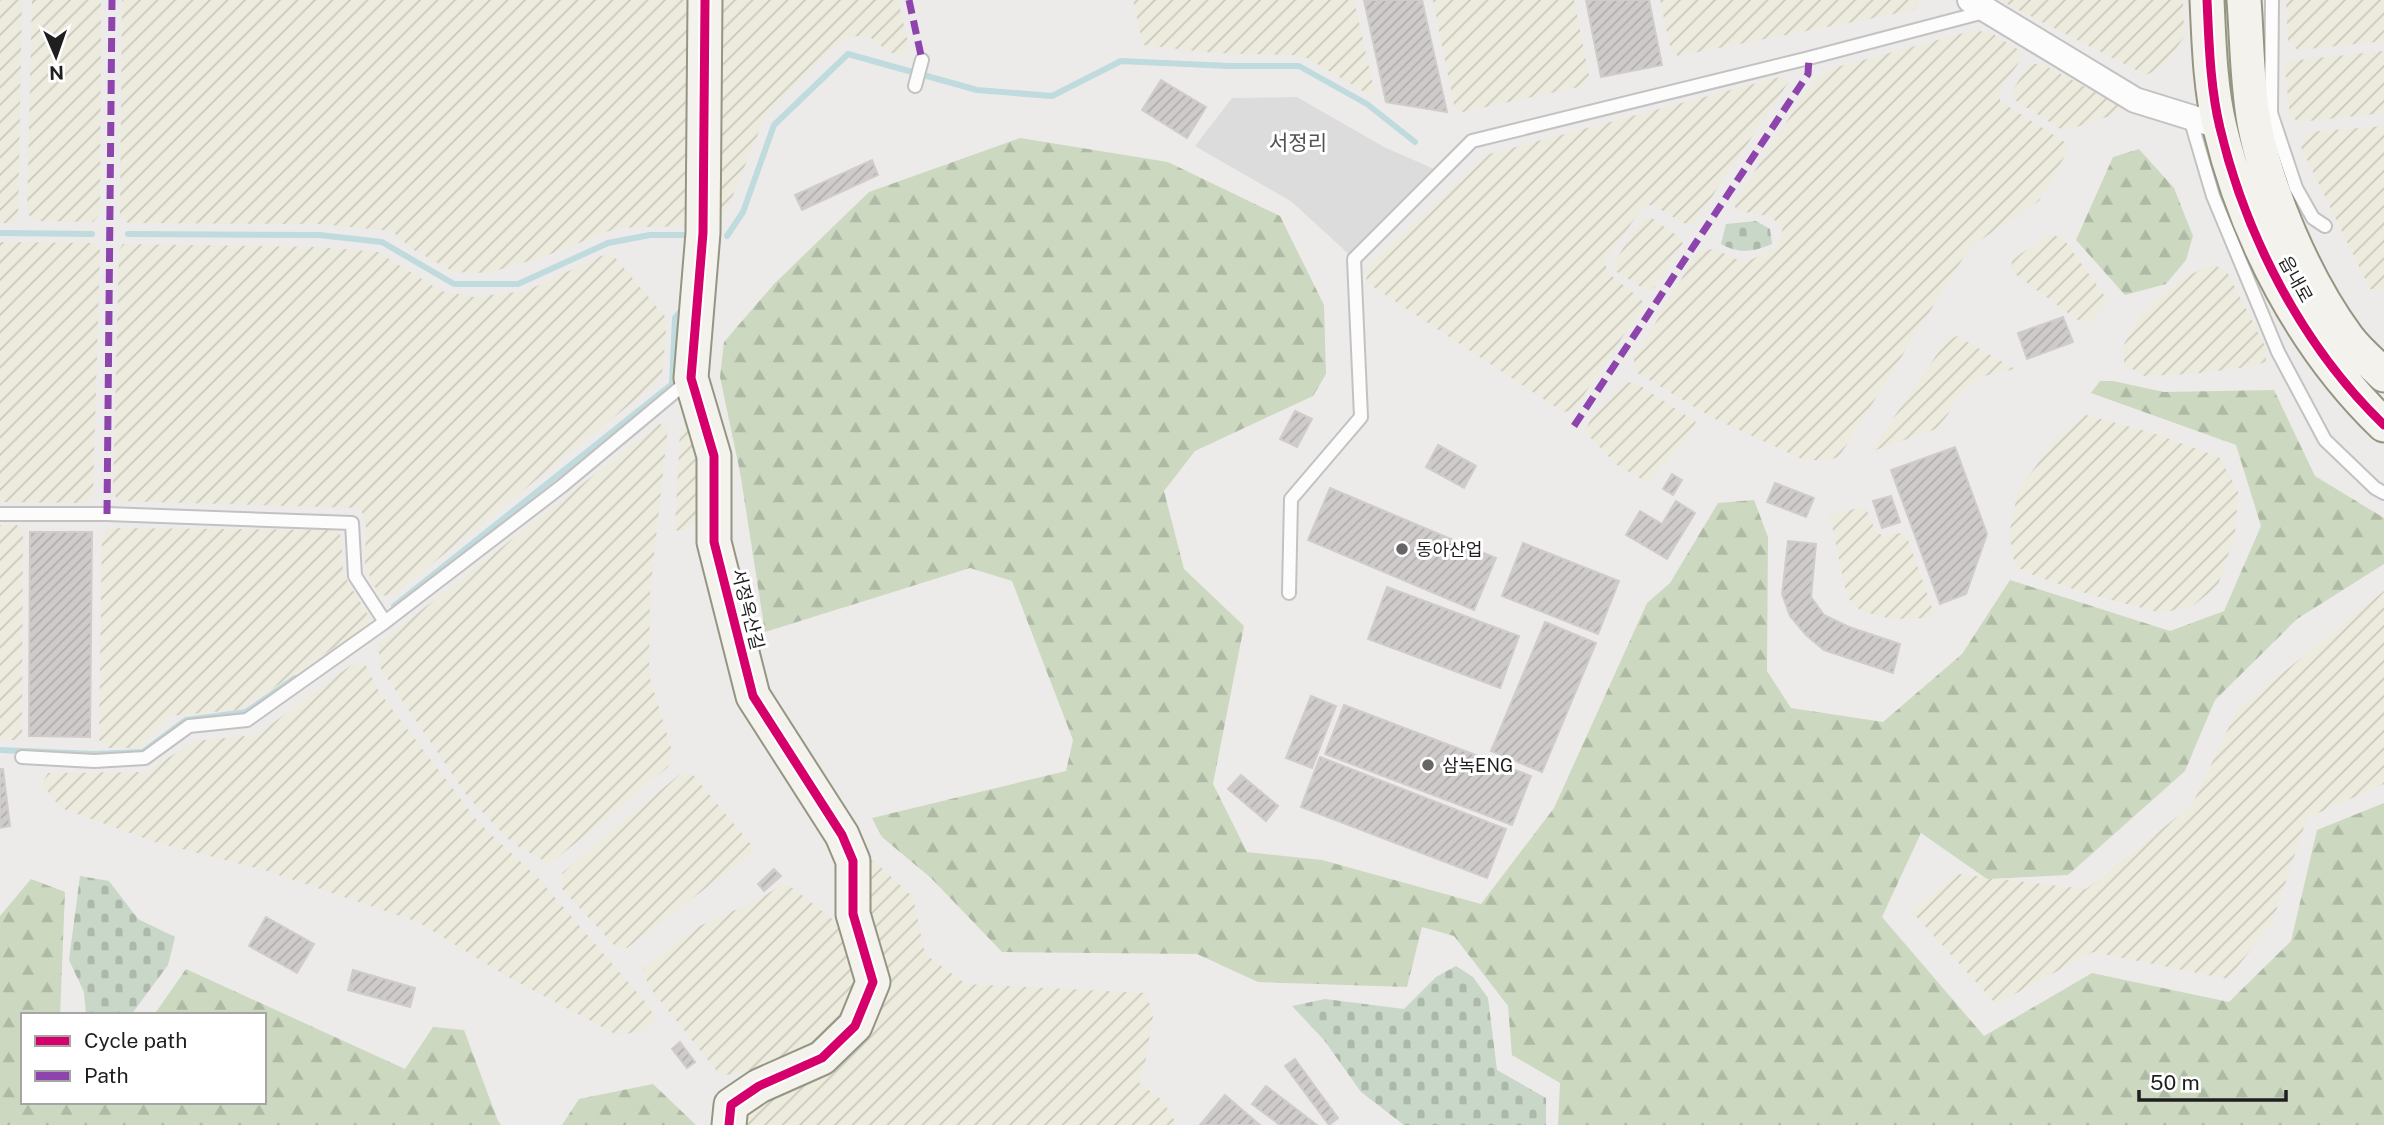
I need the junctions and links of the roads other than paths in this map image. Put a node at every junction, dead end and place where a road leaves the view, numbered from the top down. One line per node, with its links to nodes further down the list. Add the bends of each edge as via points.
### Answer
1 (705, 0): 12 (street, 서정옥산길, via 703,233)
2 (2207, 0): 9 (street, 읍내로, via 2210,50)
3 (2244, 0): 8 (street, 읍내로)
4 (2272, 0): 10 (lane, via 2271,113 2297,188 2313,218)
5 (1979, 6): 9 (street, via 2135,100); 16 (lane, via 1809,58 1472,141 1354,259 1361,417 1291,499)
6 (922, 60): 7 (lane)
7 (915, 86)
8 (2254, 121): 9 (street); 11 (street, 읍내로, via 2267,173 2300,256 2348,339)
9 (2205, 122): 13 (street, 읍내로, via 2294,309 2334,371); 14 (lane, via 2213,196 2278,352 2325,440)
10 (2325, 226)
11 (2384, 375)
12 (691, 379): 17 (lane); 19 (street, 서정옥산길, via 714,456 714,542 753,696 842,835 853,861 853,914 873,982 855,1026 822,1058 759,1086 731,1105)
13 (2384, 425)
14 (2384, 493)
15 (0, 514): 17 (lane, via 352,523 355,576)
16 (1289, 593)
17 (385, 622): 18 (lane, via 247,719 189,726 145,758)
18 (22, 757)
19 (729, 1125)

